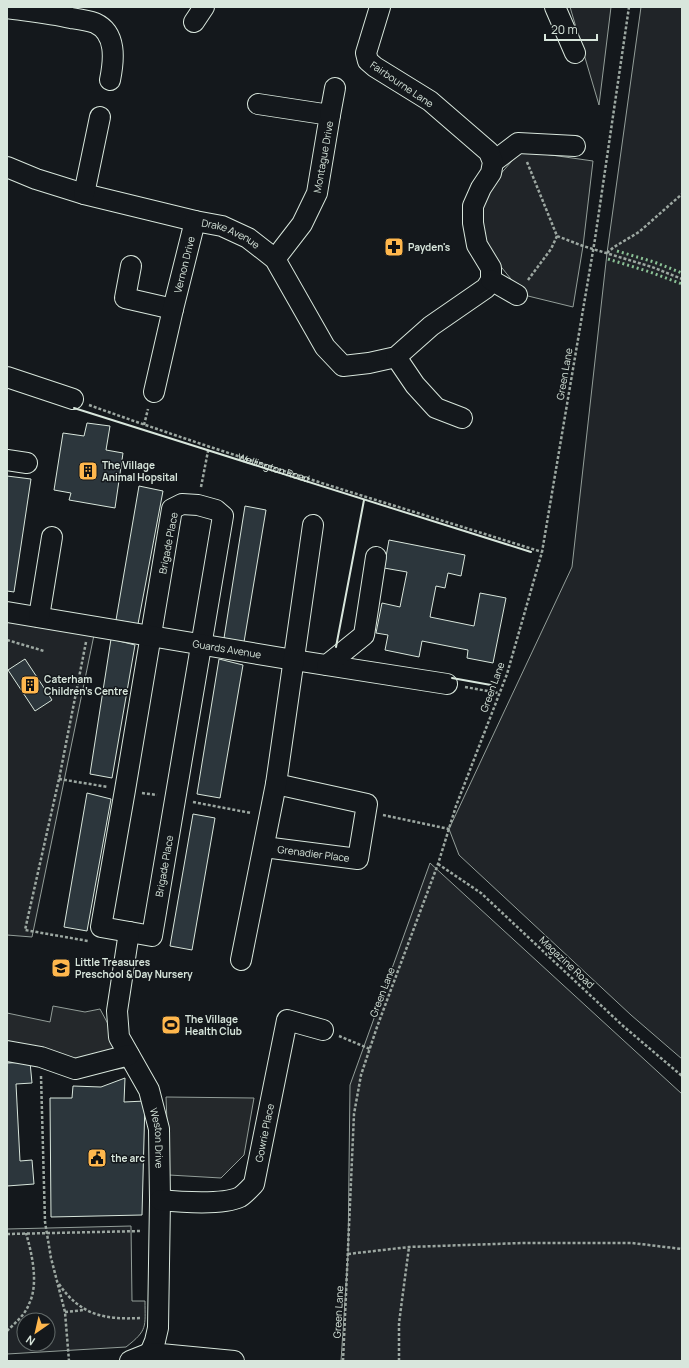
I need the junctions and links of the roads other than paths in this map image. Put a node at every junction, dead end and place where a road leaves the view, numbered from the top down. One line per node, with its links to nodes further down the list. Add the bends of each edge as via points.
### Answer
1 (380, 7): 12 (street, Fairbourne Lane, via 366,53 368,61 430,101 489,152)
2 (555, 7): 5 (street)
3 (7, 8): 4 (street)
4 (62, 11): 6 (street, via 96,24 109,36 114,54)
5 (575, 53)
6 (110, 80)
7 (335, 88): 9 (street, Montague Drive)
8 (258, 104): 9 (street, Montague Drive)
9 (330, 115): 16 (street, Montague Drive, via 318,193 302,224)
10 (100, 117): 14 (street)
11 (575, 146): 12 (street, via 518,143)
12 (493, 162): 18 (street, via 491,173 473,206 477,245 492,268)
13 (7, 168): 14 (street, Drake Avenue)
14 (84, 194): 15 (street, Drake Avenue)
15 (194, 221): 16 (street, Drake Avenue, via 222,226 248,238); 20 (street, Vernon Drive)
16 (275, 259): 21 (street, Drake Avenue, via 325,347 343,366)
17 (131, 266): 20 (street, via 125,298)
18 (491, 280): 19 (street); 21 (street, via 486,288 432,326)
19 (515, 294)
20 (172, 308): 23 (street, Vernon Drive)
21 (396, 357): 25 (street, via 436,408)
22 (7, 376): 24 (street)
23 (154, 392)
24 (73, 399)
25 (462, 418)
26 (7, 460): 27 (street)
27 (27, 463)
28 (313, 525): 35 (street, Grenadier Place)
29 (52, 537): 32 (street)
30 (376, 557): 36 (street, via 364,635)
31 (7, 612): 32 (street, Guards Avenue)
32 (39, 617): 33 (street, Guards Avenue)
33 (152, 637): 34 (street, Guards Avenue); 34 (street, Brigade Place, via 172,509 182,504 198,505 216,510 223,516); 40 (street, Brigade Place, via 101,927)
34 (202, 645): 35 (street, Guards Avenue); 40 (street, Brigade Place, via 152,936)
35 (294, 660): 36 (street, Guards Avenue); 38 (street, Grenadier Place)
36 (327, 665): 37 (street, Guards Avenue)
37 (446, 684)
38 (276, 784): 39 (street, Grenadier Place); 39 (street, Grenadier Place, via 367,804 358,859)
39 (264, 847): 41 (street, Grenadier Place)
40 (129, 932): 44 (street, Weston Drive, via 117,1011 119,1037)
41 (241, 960)
42 (323, 1030): 45 (street, Gowrie Place, via 287,1020 254,1184 241,1196 225,1202)
43 (7, 1051): 44 (street, via 41,1057 75,1069)
44 (129, 1055): 45 (street, Weston Drive, via 149,1090 163,1130)
45 (160, 1200): 46 (street, Weston Drive, via 158,1328)
46 (150, 1353): 47 (street); 48 (street)
47 (130, 1361)
48 (234, 1361)

